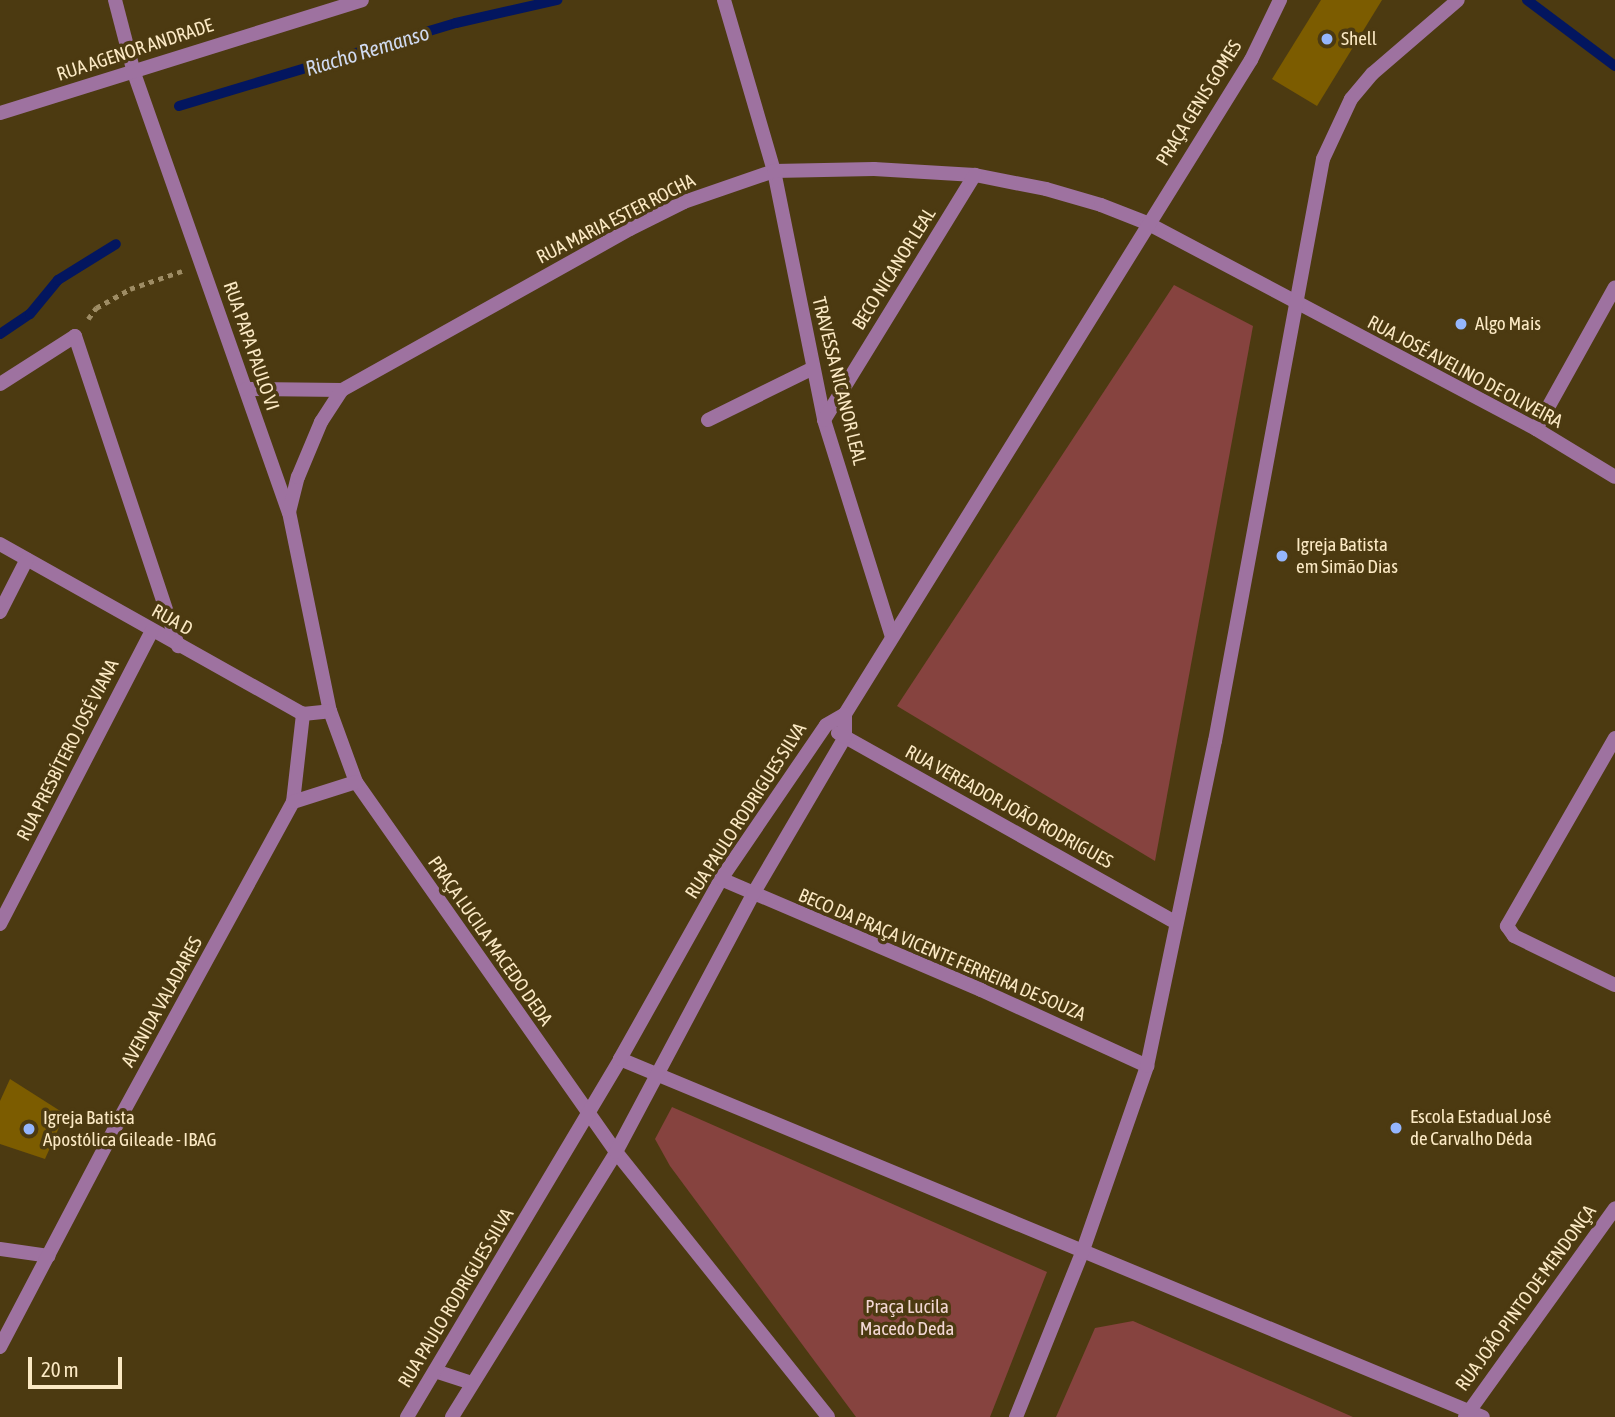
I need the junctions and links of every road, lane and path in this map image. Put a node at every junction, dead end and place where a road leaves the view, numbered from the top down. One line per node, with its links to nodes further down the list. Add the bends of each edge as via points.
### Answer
1 (115, 0): 6 (street, RUA PAPA PAULO VI)
2 (362, 0): 6 (street, RUA AGENOR ANDRADE)
3 (724, 0): 8 (street, TRAVESSA NICANOR LEAL)
4 (1280, 0): 10 (street, PRAÇA GENIS GOMES, via 1251,60)
5 (1458, 0): 13 (street, via 1372,74 1351,99 1323,159)
6 (134, 73): 7 (street, RUA AGENOR ANDRADE); 11 (street, RUA PAPA PAULO VI)
7 (0, 113)
8 (774, 171): 9 (street, RUA MARIA ESTER ROCHA, via 848,168); 15 (street, TRAVESSA NICANOR LEAL); 18 (street, RUA MARIA ESTER ROCHA, via 652,218)
9 (975, 175): 10 (street, RUA MARIA ESTER ROCHA, via 1046,188); 20 (street, BECO NICANOR LEAL)
10 (1147, 223): 13 (street, RUA JOSÉ AVELINO DE OLIVEIRA); 28 (street, PRAÇA GENIS GOMES)
11 (202, 265): 14 (path, via 130,289 96,308); 17 (street, RUA PAPA PAULO VI)
12 (1615, 288): 21 (street)
13 (1295, 304): 21 (street, RUA JOSÉ AVELINO DE OLIVEIRA); 40 (street, via 1214,741)
14 (75, 336): 16 (street); 29 (street)
15 (813, 368): 19 (street); 20 (street, TRAVESSA NICANOR LEAL)
16 (0, 384)
17 (246, 389): 18 (street, RUA MARIA ESTER ROCHA); 23 (street, RUA PAPA PAULO VI)
18 (342, 390): 23 (street, via 321,422)
19 (708, 419)
20 (824, 420): 28 (street, TRAVESSA NICANOR LEAL)
21 (1536, 429): 22 (street, RUA JOSÉ AVELINO DE OLIVEIRA)
22 (1615, 477)
23 (289, 512): 30 (street, RUA PAPA PAULO VI)
24 (0, 544): 25 (street, RUA D)
25 (27, 559): 26 (street); 27 (street, RUA D)
26 (0, 612)
27 (152, 631): 29 (street, RUA D); 41 (street, RUA PRESBÍTERO JOSÉ VIANA)
28 (892, 637): 32 (street, PRAÇA GENIS GOMES)
29 (178, 646): 31 (street, RUA D)
30 (330, 711): 31 (street); 36 (street)
31 (303, 713): 37 (street)
32 (845, 714): 33 (street, RUA PAULO RODRIGUES SILVA); 34 (street)
33 (826, 725): 34 (street, RUA VEREADOR JOÃO RODRIGUES); 38 (street, RUA PAULO RODRIGUES SILVA)
34 (845, 737): 39 (street); 40 (street, RUA VEREADOR JOÃO RODRIGUES)
35 (1615, 738): 42 (street, via 1507,926 1514,936)
36 (356, 782): 37 (street); 46 (street, PRAÇA LUCILA MACEDO DEDA)
37 (293, 802): 51 (street, AVENIDA VALADARES)
38 (721, 879): 39 (street, BECO DA PRAÇA VICENTE FERREIRA DE SOUZA); 43 (street, RUA PAULO RODRIGUES SILVA)
39 (753, 894): 44 (street, BECO DA PRAÇA VICENTE FERREIRA DE SOUZA); 45 (street)
40 (1175, 922): 44 (street)
41 (0, 924)
42 (1615, 985)
43 (621, 1059): 45 (street); 46 (street, RUA PAULO RODRIGUES SILVA)
44 (1147, 1066): 50 (street)
45 (657, 1076): 47 (street); 50 (street)
46 (589, 1114): 47 (street, PRAÇA LUCILA MACEDO DEDA); 53 (street, RUA PAULO RODRIGUES SILVA)
47 (616, 1153): 54 (street); 58 (street, PRAÇA LUCILA MACEDO DEDA)
48 (1615, 1208): 55 (street, RUA JOÃO PINTO DE MENDONÇA)
49 (0, 1249): 51 (street)
50 (1082, 1253): 55 (street); 59 (street)
51 (49, 1256): 52 (street, AVENIDA VALADARES)
52 (0, 1347)
53 (435, 1370): 54 (street); 56 (street, RUA PAULO RODRIGUES SILVA)
54 (472, 1383): 57 (street)
55 (1472, 1415)
56 (407, 1417)
57 (452, 1417)
58 (828, 1417)
59 (1016, 1417)

